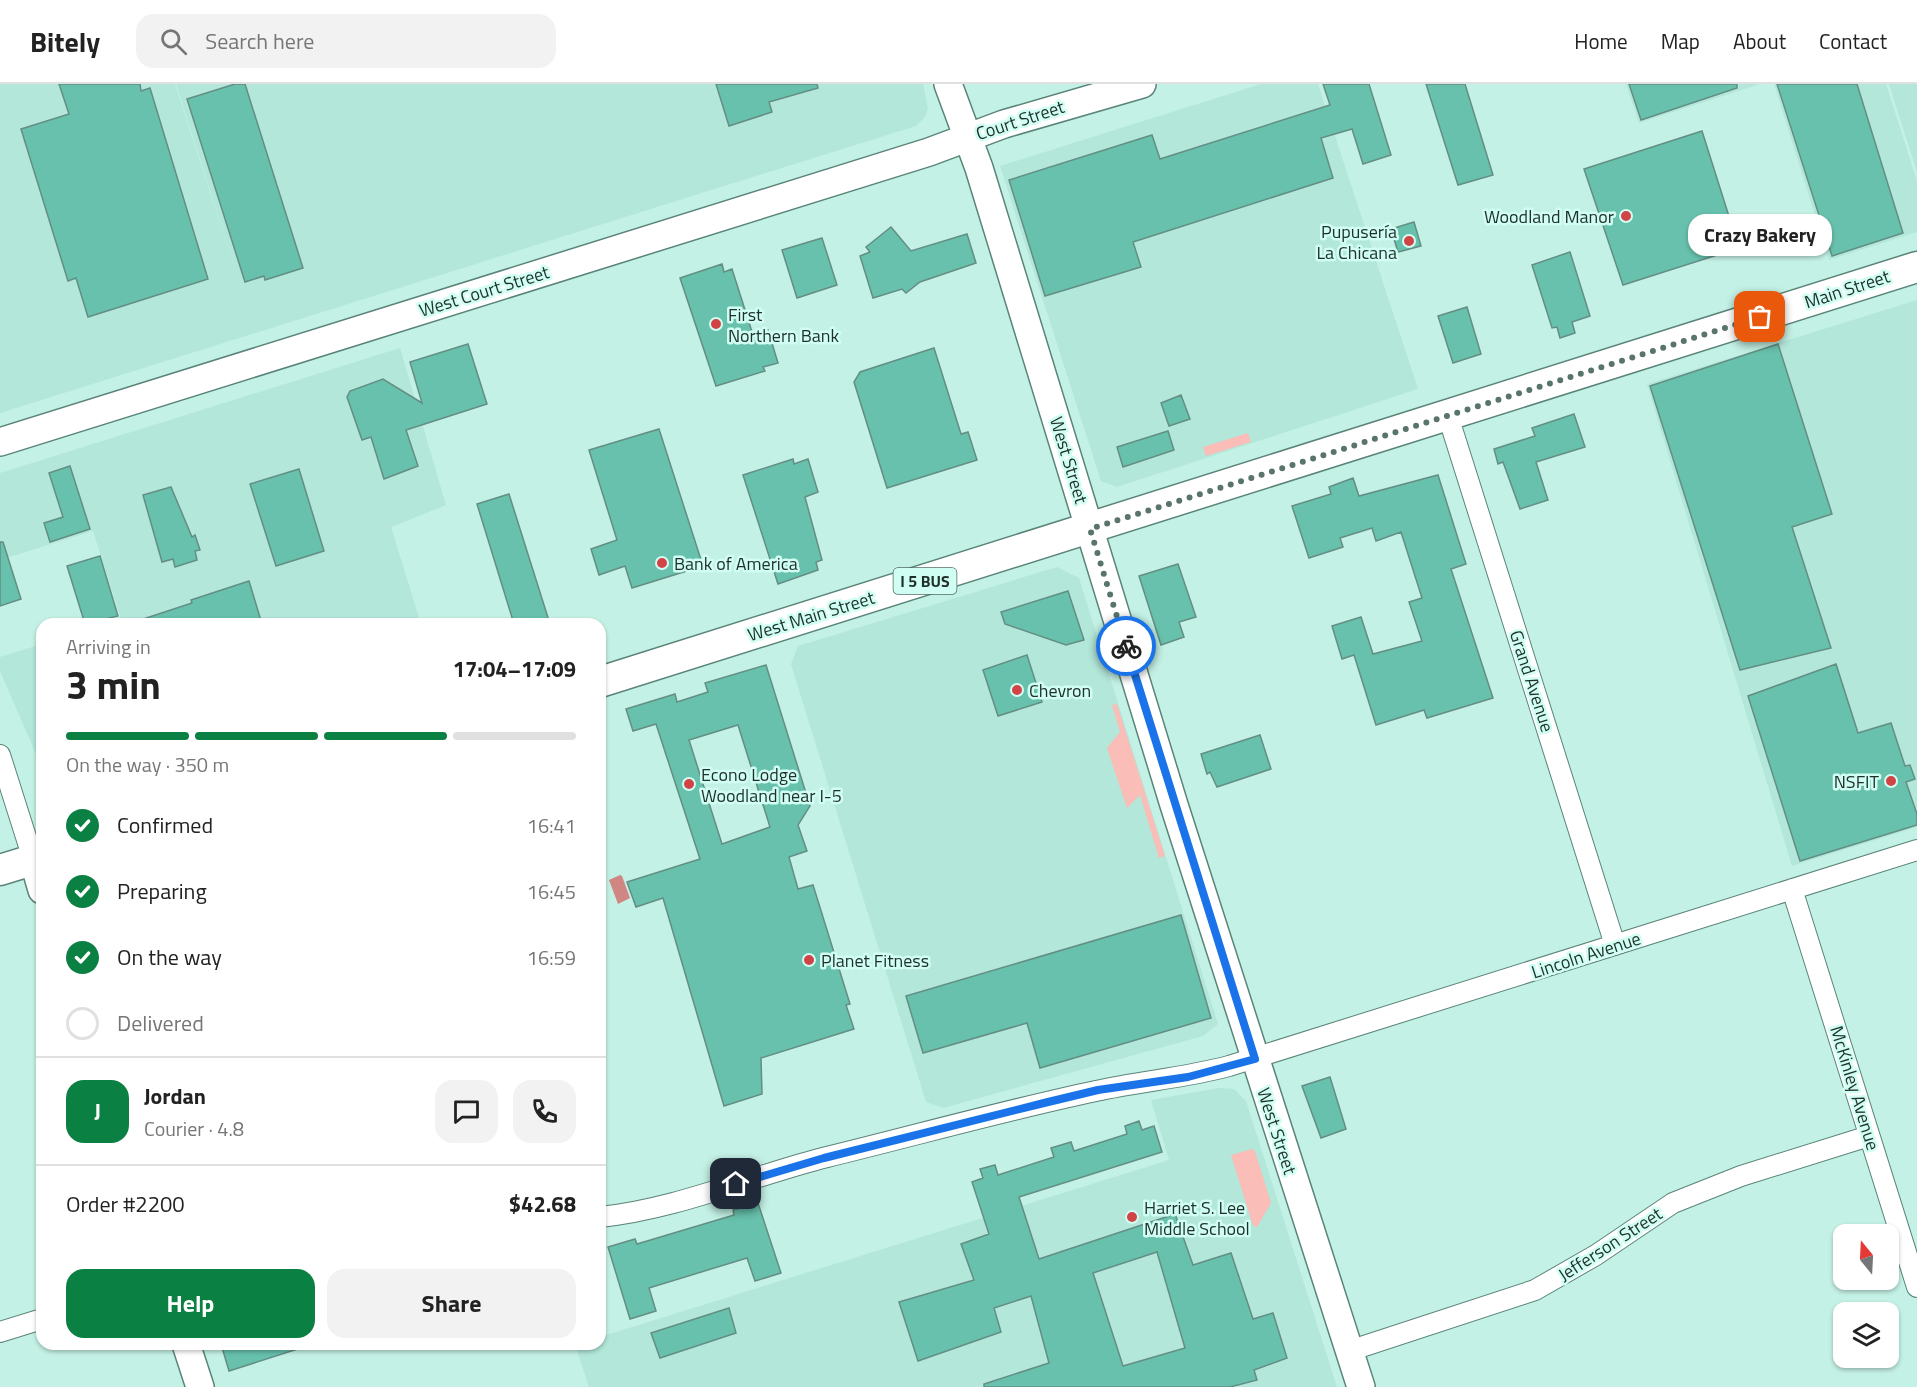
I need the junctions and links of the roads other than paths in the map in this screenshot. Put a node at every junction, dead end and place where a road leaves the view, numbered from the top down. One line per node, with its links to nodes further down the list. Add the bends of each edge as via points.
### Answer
1 (948, 84): 3 (main road, West Street)
2 (1142, 84): 3 (main road, Court Street)
3 (967, 138): 6 (main road, West Court Street); 7 (main road, West Street)
4 (1917, 267): 5 (main road, Main Street / I 5 BUS)
5 (1448, 416): 7 (main road, Main Street / I 5 BUS); 15 (street, Grand Avenue)
6 (0, 442)
7 (1090, 529): 8 (main road, West Main Street / I 5 BUS); 16 (main road, West Street)
8 (606, 680)
9 (0, 755): 11 (street)
10 (1917, 850): 14 (street, Lincoln Avenue)
11 (36, 855)
12 (36, 858): 13 (main road)
13 (0, 870)
14 (1792, 890): 15 (street, Lincoln Avenue); 17 (street, McKinley Avenue)
15 (1615, 945): 16 (street, Lincoln Avenue)
16 (1255, 1059): 18 (street, Lincoln Avenue, via 1188,1077 1098,1090 1044,1103 824,1158 650,1210); 23 (main road, West Street)
17 (1869, 1136): 19 (street, McKinley Avenue); 23 (street, Jefferson Street, via 1741,1176 1672,1203 1596,1255 1535,1290)
18 (606, 1216)
19 (1917, 1287)
20 (36, 1321): 21 (street)
21 (0, 1332)
22 (188, 1350): 24 (main road)
23 (1349, 1351): 25 (main road, West Street)
24 (200, 1387)
25 (1361, 1387)

